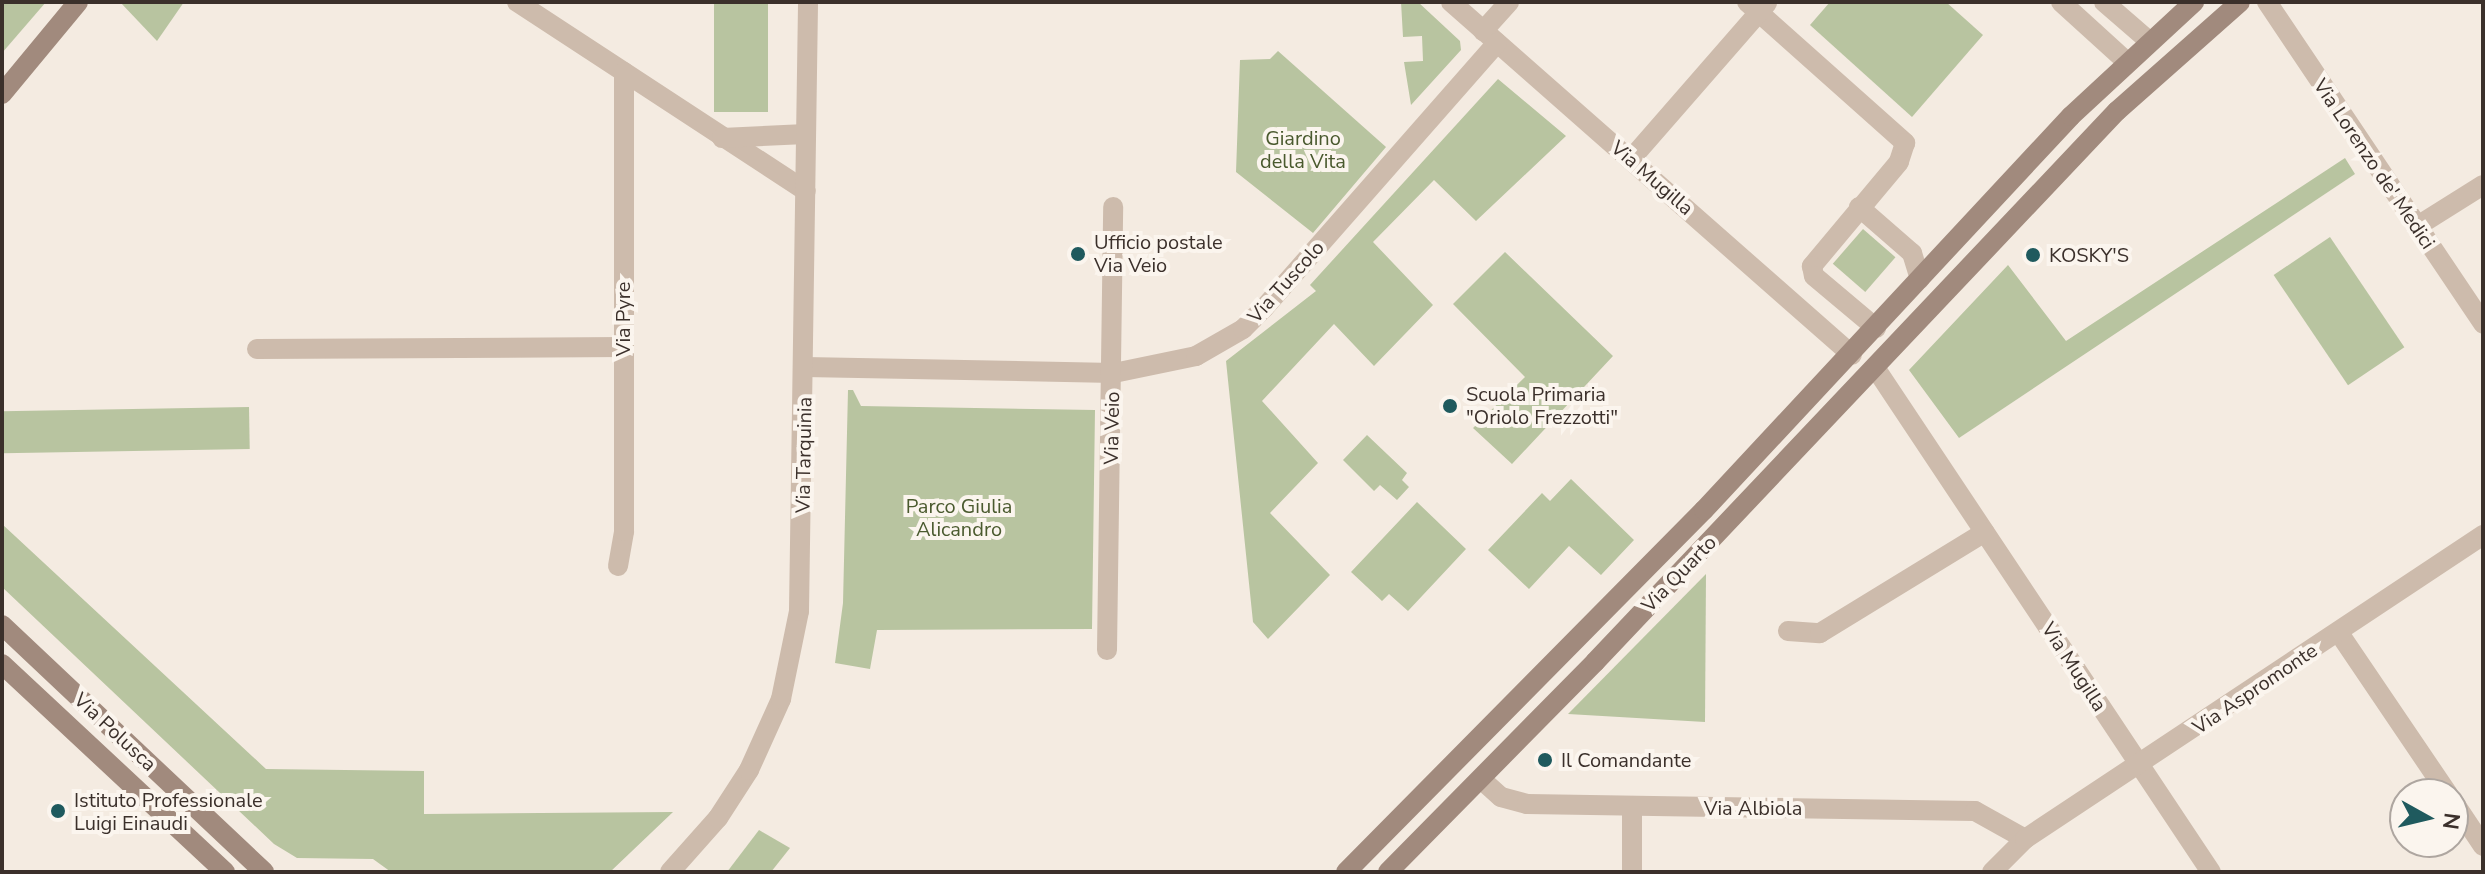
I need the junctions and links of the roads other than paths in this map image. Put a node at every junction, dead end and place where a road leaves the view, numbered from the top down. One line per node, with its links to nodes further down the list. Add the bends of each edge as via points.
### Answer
1 (78, 2): 18 (street)
2 (517, 2): 16 (street)
3 (808, 2): 19 (street, Via Tarquinia)
4 (1451, 2): 12 (street, Via Mugilla)
5 (1509, 2): 12 (street, Via Tuscolo)
6 (2061, 2): 14 (street)
7 (2104, 2): 13 (street)
8 (2194, 2): 13 (street, Via Quarto)
9 (2240, 2): 15 (street, Via Quarto)
10 (2267, 2): 26 (street, Via Lorenzo de' Medici)
11 (1758, 5): 21 (street); 25 (street, via 1905,143 1899,162)
12 (1490, 37): 21 (street, Via Mugilla); 35 (street, Via Tuscolo, via 1243,329 1196,356)
13 (2149, 41): 14 (street, Via Quarto); 15 (street)
14 (2127, 62): 17 (street); 27 (street, Via Quarto)
15 (2170, 62): 17 (street, Via Quarto)
16 (624, 72): 20 (street); 30 (street, Via Pyre)
17 (2148, 83): 34 (street, Via Quarto, via 2060,168)
18 (2, 94)
19 (806, 134): 20 (street); 23 (street, Via Tarquinia)
20 (722, 138): 23 (street)
21 (1631, 159): 32 (street, Via Mugilla)
22 (2483, 185): 26 (street)
23 (806, 191): 33 (street, Via Tarquinia)
24 (1113, 207): 35 (street, Via Veio)
25 (1859, 207): 27 (street, via 1912,253); 29 (street, via 1811,271)
26 (2416, 227): 28 (street, Via Lorenzo de' Medici)
27 (1920, 279): 29 (street, Via Quarto)
28 (2483, 324)
29 (1876, 328): 32 (street, Via Quarto); 34 (street)
30 (623, 347): 31 (street); 38 (street, Via Pyre, via 624,531)
31 (257, 349)
32 (1852, 355): 34 (street); 44 (street, Via Quarto)
33 (805, 367): 35 (street, Via Tuscolo); 54 (street, Via Tarquinia, via 803,575 781,699 749,770 718,818)
34 (1876, 369): 36 (street, Via Mugilla); 47 (street, Via Quarto)
35 (1114, 373): 42 (street, Via Veio)
36 (1985, 532): 40 (street, via 1820,633); 45 (street, Via Mugilla)
37 (2483, 535): 41 (street, Via Aspromonte)
38 (618, 566)
39 (2, 625): 53 (street, Via Polusca)
40 (1788, 631)
41 (2339, 633): 45 (street, Via Aspromonte); 46 (street)
42 (1107, 650)
43 (2, 664): 52 (street, Via Polusca)
44 (1461, 758): 47 (street); 55 (street, Via Quarto)
45 (2139, 765): 50 (street, Via Aspromonte); 59 (street, Via Mugilla)
46 (2437, 778)
47 (1482, 780): 48 (street, Via Albiola, via 1513,802); 56 (street, Via Quarto)
48 (1632, 807): 50 (street, Via Albiola, via 1955,810 1994,817); 57 (street)
49 (2469, 825): 51 (street)
50 (2025, 839): 58 (street, Via Aspromonte)
51 (2483, 846)
52 (225, 872)
53 (264, 872)
54 (670, 872)
55 (1346, 872)
56 (1388, 872)
57 (1632, 872)
58 (1992, 872)
59 (2211, 872)

